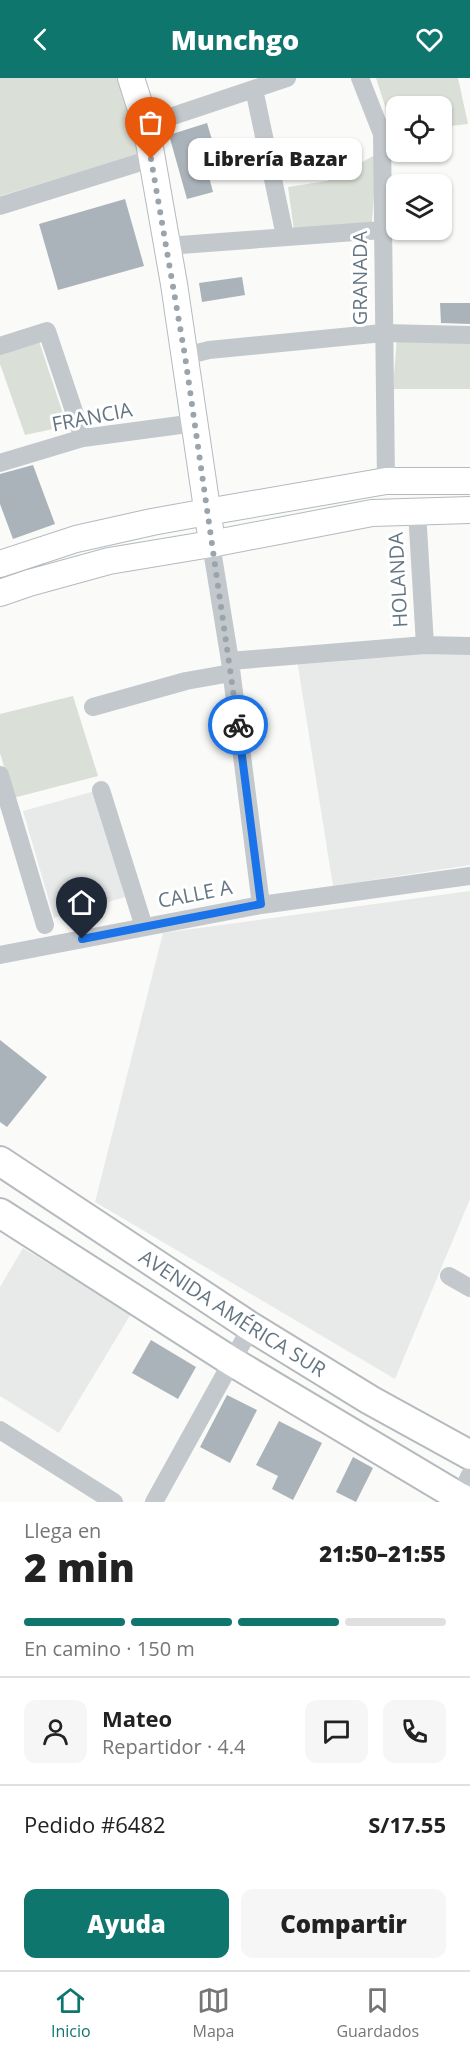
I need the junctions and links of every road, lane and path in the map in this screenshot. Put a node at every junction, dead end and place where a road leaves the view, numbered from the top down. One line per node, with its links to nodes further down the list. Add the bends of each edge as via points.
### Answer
1 (131, 78): 5 (main road)
2 (287, 78): 4 (street)
3 (360, 78): 8 (street, GRANADA, via 382,134)
4 (254, 89): 5 (street); 9 (street)
5 (146, 125): 6 (main road)
6 (151, 159): 7 (street); 10 (main road)
7 (0, 206)
8 (382, 230): 9 (street); 11 (street, GRANADA)
9 (285, 236): 10 (street)
10 (167, 246): 14 (main road)
11 (383, 333): 12 (street); 14 (street, via 209,350); 18 (street, GRANADA)
12 (470, 335)
13 (0, 346): 16 (street, via 47,332)
14 (185, 356): 15 (main road)
15 (195, 423): 16 (street, FRANCIA); 22 (main road)
16 (83, 438): 17 (street, FRANCIA)
17 (0, 463)
18 (386, 481): 19 (main road); 22 (main road)
19 (470, 481)
20 (470, 510): 21 (main road)
21 (417, 511): 23 (main road, via 372,513); 26 (street, HOLANDA)
22 (207, 512): 23 (main road); 24 (main road, via 76,539)
23 (211, 544): 25 (main road, via 110,561); 28 (street)
24 (0, 564)
25 (0, 593)
26 (425, 645): 27 (street); 28 (street)
27 (470, 646)
28 (231, 667): 29 (street); 33 (street)
29 (93, 707)
30 (0, 776): 34 (street)
31 (101, 790): 35 (street)
32 (470, 876): 33 (street, CALLE A)
33 (261, 904): 35 (street, CALLE A)
34 (45, 925)
35 (144, 927): 36 (street, CALLE A)
36 (0, 955)
37 (2, 1168): 41 (main road, AVENIDA AMÉRICA SUR)
38 (0, 1213): 42 (main road, AVENIDA AMÉRICA SUR)
39 (449, 1276): 40 (street)
40 (470, 1288)
41 (251, 1327): 42 (street); 44 (main road, AVENIDA AMÉRICA SUR)
42 (231, 1361): 45 (main road, AVENIDA AMÉRICA SUR); 47 (street)
43 (0, 1430): 46 (street)
44 (470, 1455)
45 (464, 1494)
46 (114, 1502)
47 (154, 1502)

